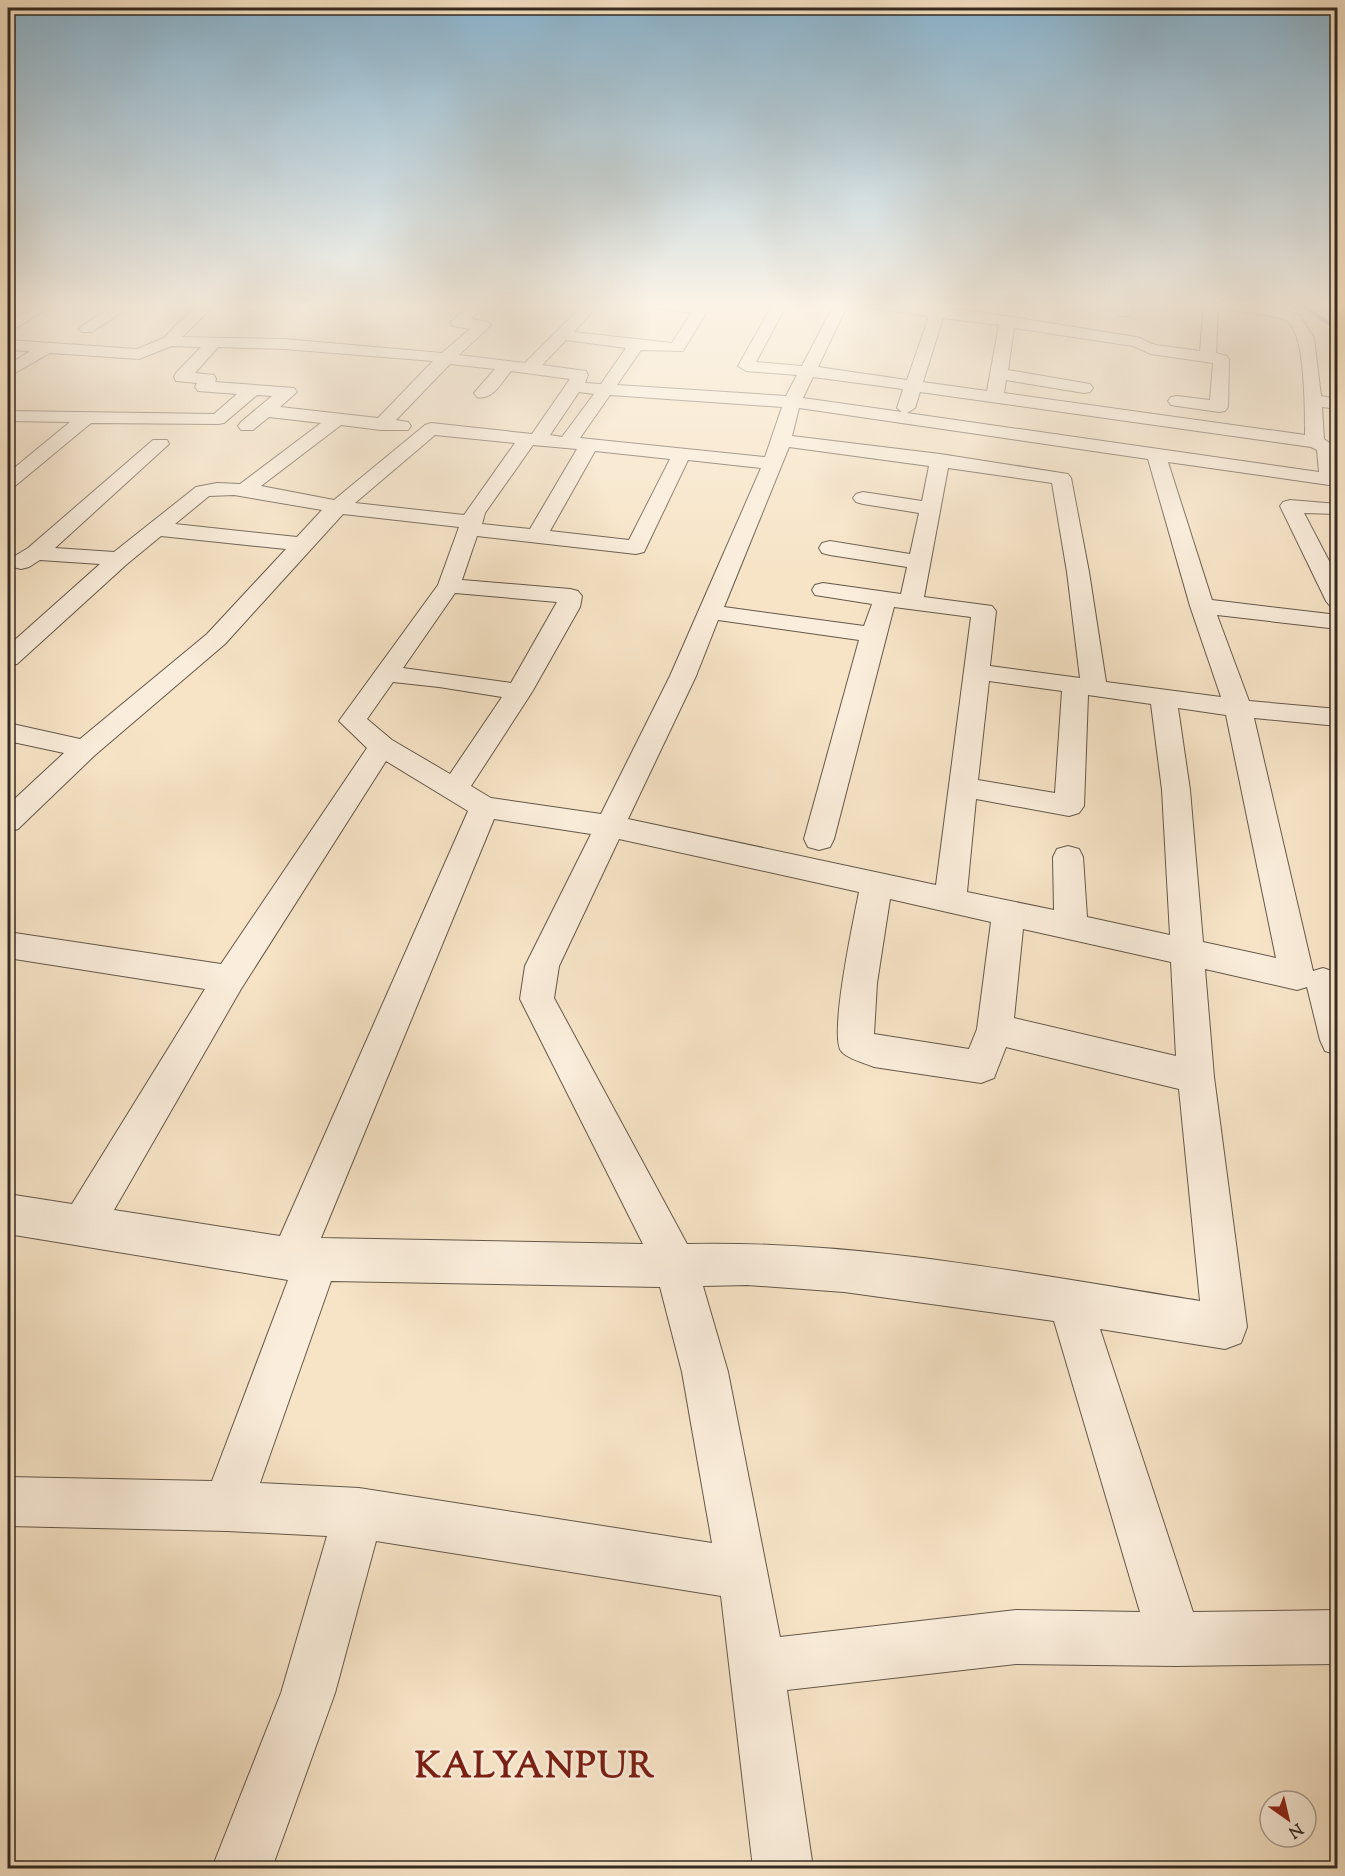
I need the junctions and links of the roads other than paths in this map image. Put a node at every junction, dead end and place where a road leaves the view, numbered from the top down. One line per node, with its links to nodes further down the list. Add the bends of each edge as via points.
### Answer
1 (251, 392): 19 (street, via 218,419)
2 (280, 392): 17 (street, via 288,392)
3 (413, 392): 22 (street)
4 (570, 392): 25 (street)
5 (603, 392): 26 (street)
6 (798, 392): 30 (street)
7 (815, 392): 20 (street)
8 (913, 392): 20 (street)
9 (948, 392): 13 (street)
10 (995, 392): 13 (street)
11 (1220, 392): 14 (street, via 1219,407)
12 (1312, 392): 15 (street)
13 (994, 398): 27 (street)
14 (1165, 399)
15 (1313, 400): 16 (street); 27 (street)
16 (1338, 404)
17 (265, 411): 21 (street); 23 (street)
18 (8, 416): 19 (street)
19 (79, 417): 35 (street, via 84,420)
20 (902, 418): 32 (street)
21 (335, 421): 22 (street); 36 (street)
22 (381, 424): 24 (street)
23 (247, 426)
24 (430, 429): 25 (street); 38 (street)
25 (533, 439): 26 (street); 41 (street, via 475,513)
26 (568, 442): 29 (street)
27 (1315, 442): 34 (street, via 1326,447)
28 (160, 444): 47 (street)
29 (589, 445): 31 (street); 43 (street)
30 (777, 452): 31 (street); 33 (street); 54 (street)
31 (682, 454): 43 (street, via 636,547)
32 (1157, 456): 34 (street); 53 (street)
33 (940, 460): 39 (street); 60 (street, via 1061,478 1078,572)
34 (1329, 479): 40 (street)
35 (8, 482)
36 (244, 490): 38 (street); 42 (street, via 204,491)
37 (863, 498): 39 (street)
38 (338, 507): 41 (street); 44 (street)
39 (930, 508): 48 (street)
40 (1335, 509): 52 (street, via 1290,506)
41 (470, 526): 43 (street); 49 (street)
42 (159, 529): 44 (street); 46 (street)
43 (537, 536)
44 (303, 544): 67 (street, via 216,639)
45 (830, 548): 48 (street)
46 (119, 559): 47 (street); 57 (street)
47 (18, 562)
48 (919, 562): 51 (street)
49 (449, 586): 59 (street); 61 (street, via 570,596 568,607)
50 (823, 590): 51 (street)
51 (898, 601): 56 (street); 58 (street, via 984,611)
52 (1338, 601)
53 (1202, 606): 55 (street); 63 (street)
54 (710, 612): 56 (street); 72 (street)
55 (1338, 622)
56 (873, 635): 73 (street)
57 (8, 659)
58 (977, 672): 60 (street); 68 (street)
59 (386, 674): 61 (street); 66 (street, via 352,721)
60 (1084, 686): 62 (street); 68 (street, via 1069,806)
61 (519, 692): 69 (street)
62 (1164, 697): 63 (street); 80 (street, via 1176,790)
63 (1238, 708): 64 (street); 82 (street)
64 (1338, 718)
65 (8, 732): 67 (street)
66 (382, 746): 69 (street); 81 (street)
67 (85, 749): 71 (street)
68 (965, 787): 76 (street)
69 (454, 789): 70 (street)
70 (484, 807): 72 (street); 88 (street)
71 (8, 822)
72 (610, 826): 75 (street); 89 (street, via 542,966 537,999)
73 (819, 839)
74 (1068, 857): 78 (street)
75 (876, 884): 76 (street); 83 (street, via 855,1042 874,1051 981,1067)
76 (950, 900): 77 (street)
77 (1008, 912): 78 (street); 83 (street)
78 (1071, 927): 80 (street)
79 (8, 945): 81 (street)
80 (1188, 952): 82 (street); 85 (street)
81 (229, 979): 87 (street)
82 (1319, 981): 84 (street)
83 (995, 1029): 85 (street)
84 (1338, 1040)
85 (1196, 1077): 90 (street, via 1225,1327)
86 (8, 1214): 87 (street)
87 (82, 1225): 88 (street)
88 (304, 1259): 89 (street); 92 (street)
89 (676, 1266): 90 (street, via 747,1264 844,1271); 94 (street, via 705,1372)
90 (1070, 1303): 96 (street)
91 (8, 1501): 92 (street)
92 (227, 1506): 93 (street)
93 (359, 1513): 94 (street); 98 (street, via 308,1693)
94 (743, 1574): 97 (street)
95 (1338, 1637): 96 (street)
96 (1175, 1639): 97 (street, via 1016,1636)
97 (758, 1666): 99 (street)
98 (242, 1869)
99 (783, 1869)

